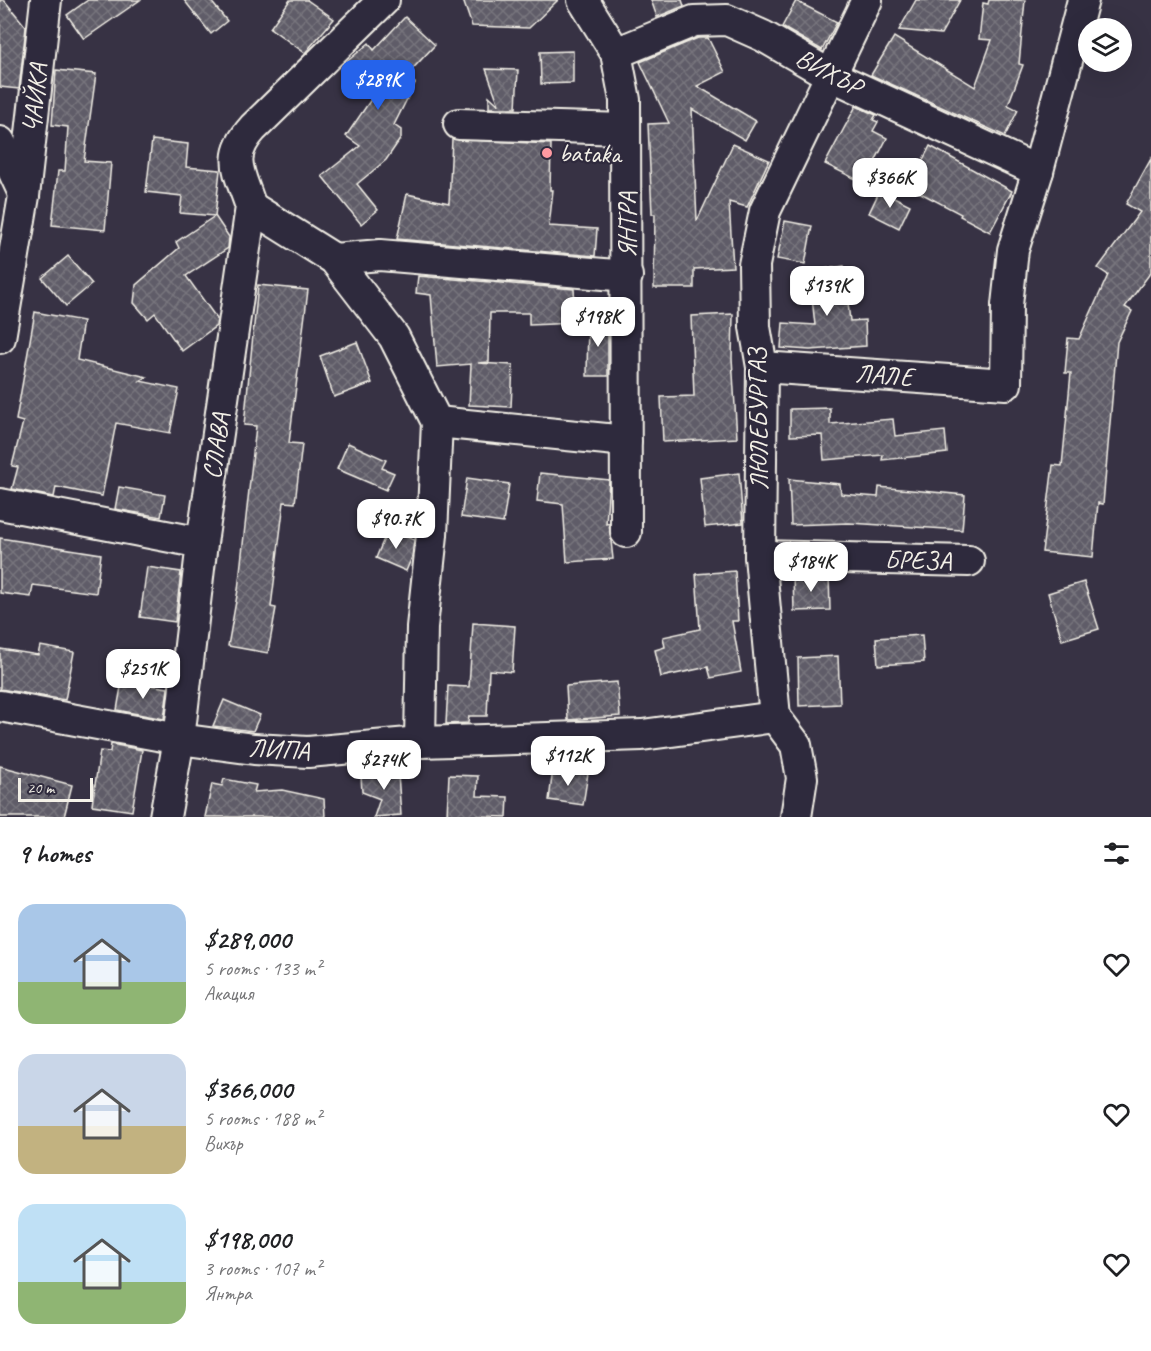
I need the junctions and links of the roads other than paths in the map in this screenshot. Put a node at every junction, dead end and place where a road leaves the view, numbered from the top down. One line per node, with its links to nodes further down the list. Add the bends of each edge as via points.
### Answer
1 (46, 0): 12 (street, ЧАЙКА)
2 (384, 0): 13 (street, СЛАВА, via 240,142 236,157)
3 (583, 0): 6 (street, ЯНТРА)
4 (867, 0): 7 (street, ЛЮЛЕБУРГАЗ)
5 (1083, 0): 11 (street)
6 (616, 53): 7 (street, ВИХЪР, via 694,21 727,21 763,36); 9 (street, ЯНТРА)
7 (830, 75): 11 (street, ВИХЪР); 17 (street, ЛЮЛЕБУРГАЗ, via 765,211 754,265 755,327)
8 (459, 124): 9 (street)
9 (626, 129): 15 (street, ЯНТРА)
10 (0, 142): 12 (street)
11 (1038, 171): 17 (street, ЛАЛЕ, via 1012,250 1006,305 1005,384)
12 (24, 196): 16 (street, ЧАЙКА)
13 (250, 207): 14 (street); 22 (street, СЛАВА)
14 (334, 259): 15 (street, via 380,255); 18 (street, via 394,337)
15 (627, 276): 19 (street, ЯНТРА)
16 (0, 338)
17 (762, 367): 23 (street, ЛЮЛЕБУРГАЗ)
18 (437, 422): 19 (street); 28 (street, via 432,535 422,627)
19 (626, 441): 21 (street, ЯНТРА)
20 (0, 504): 22 (street)
21 (626, 532)
22 (202, 543): 27 (street, СЛАВА)
23 (760, 556): 24 (street, БРЕЗА); 26 (street, ЛЮЛЕБУРГАЗ)
24 (969, 561)
25 (0, 706): 27 (street, ЛИПА)
26 (776, 717): 28 (street, ЛИПА, via 642,735); 30 (street, via 796,745 802,778)
27 (179, 739): 28 (street, ЛИПА, via 308,752); 29 (street)
28 (420, 742)
29 (165, 817)
30 (796, 817)

